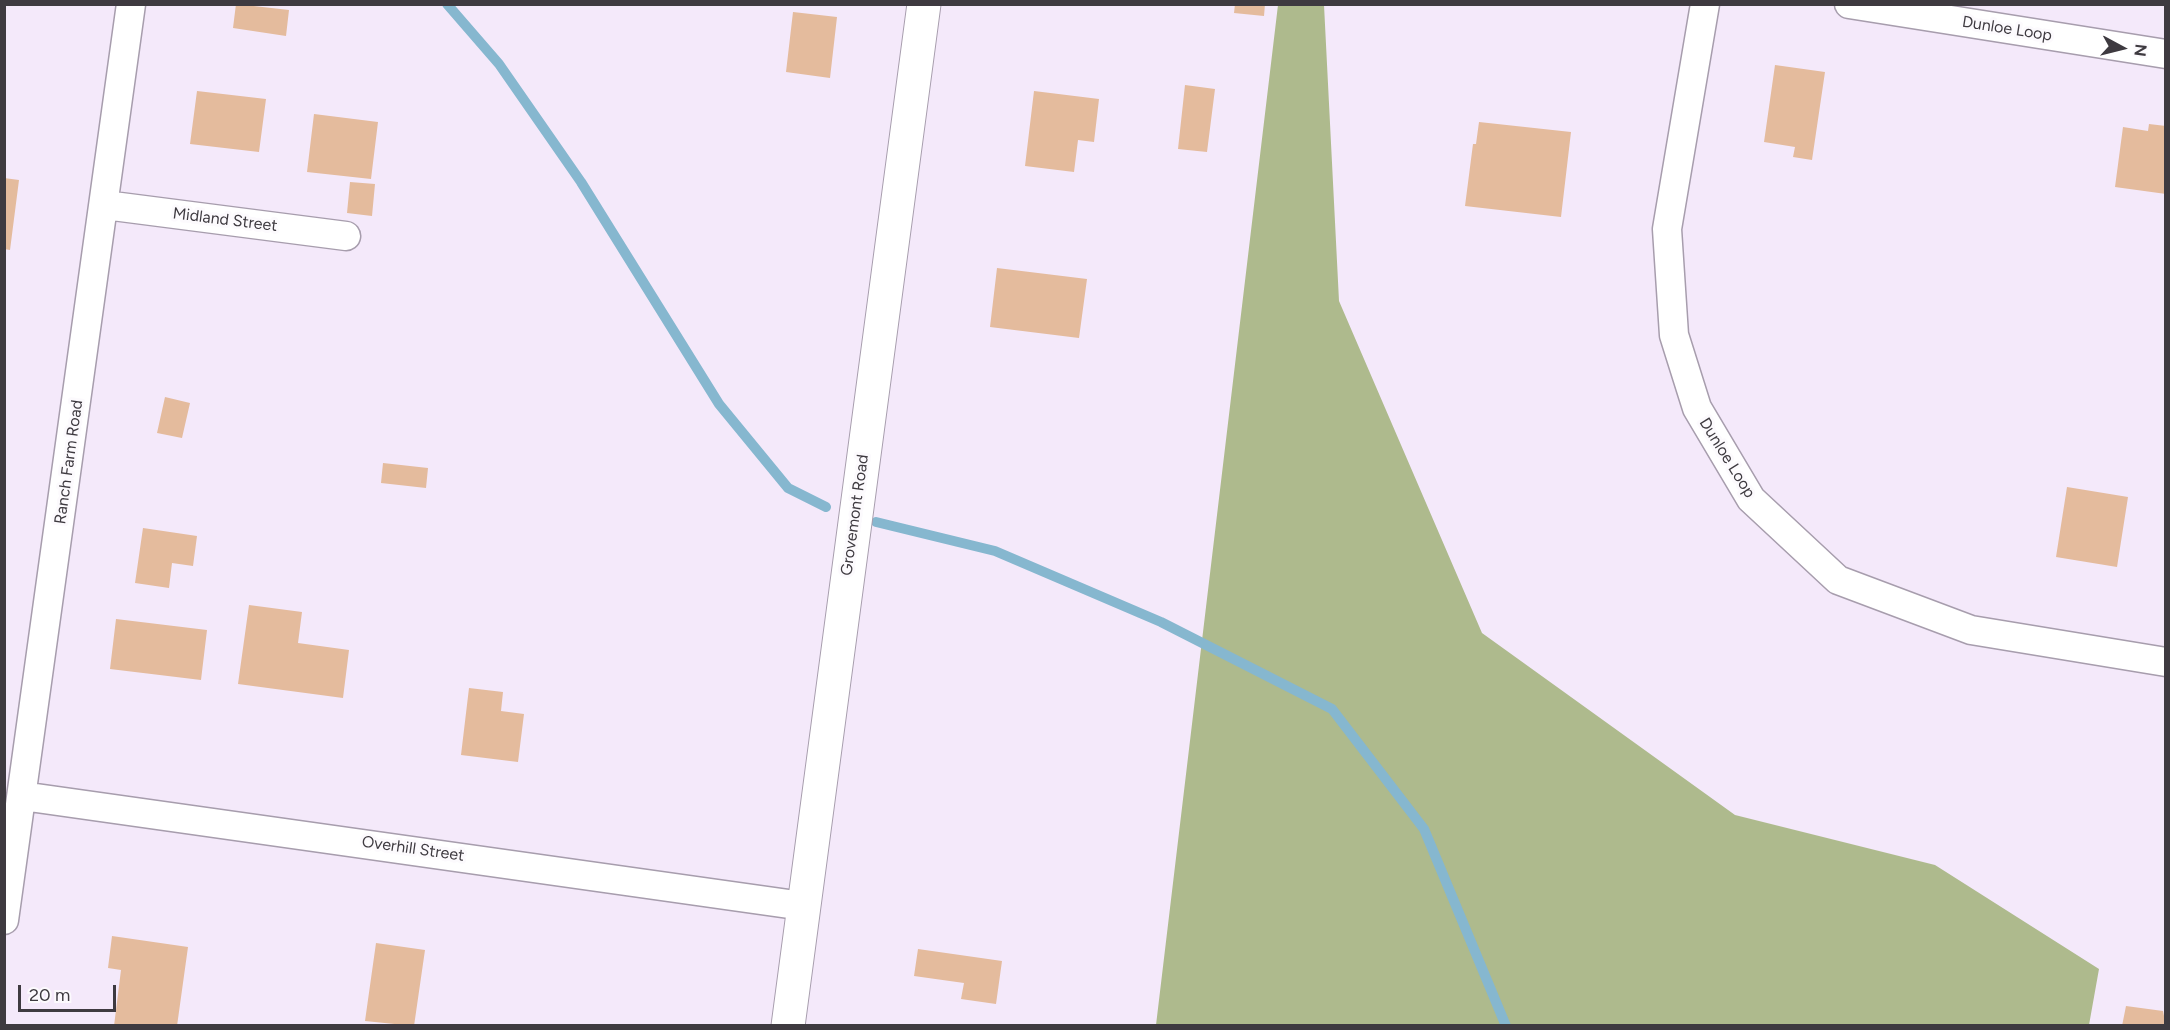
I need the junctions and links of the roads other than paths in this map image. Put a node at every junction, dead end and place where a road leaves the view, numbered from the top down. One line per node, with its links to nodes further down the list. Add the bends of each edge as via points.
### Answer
1 (131, 4): 6 (street, Ranch Farm Road)
2 (924, 4): 10 (street, Grovemont Road)
3 (1705, 4): 8 (street, Dunloe Loop, via 1667,229 1674,335 1696,408 1751,499 1838,580 1971,630)
4 (1849, 4): 5 (street, Dunloe Loop)
5 (2166, 54)
6 (105, 205): 7 (street, Midland Street); 9 (street, Ranch Farm Road)
7 (346, 236)
8 (2166, 662)
9 (22, 796): 10 (street, Overhill Street); 11 (street, Ranch Farm Road)
10 (803, 906): 12 (street, Grovemont Road)
11 (4, 920)
12 (788, 1026)

